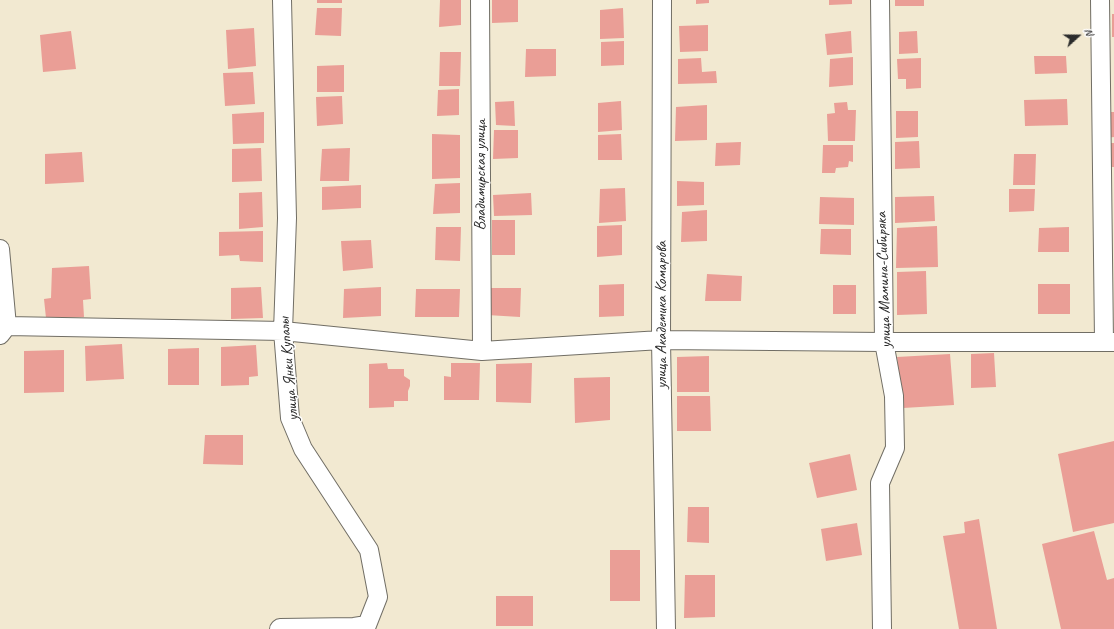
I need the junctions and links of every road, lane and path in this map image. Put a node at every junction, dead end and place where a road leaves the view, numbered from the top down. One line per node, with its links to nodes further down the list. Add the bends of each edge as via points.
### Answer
1 (282, 0): 8 (street, улица Янки Купалы, via 287,218)
2 (480, 0): 12 (street, Владимирская улица)
3 (662, 0): 9 (street, улица Академика Комарова)
4 (880, 0): 11 (street, улица Мамина-Сибиряка)
5 (1100, 0): 10 (street)
6 (0, 249): 7 (street)
7 (3, 330): 8 (street)
8 (283, 331): 12 (street); 13 (street, улица Янки Купалы, via 290,418 303,449 369,550 378,597 367,625)
9 (661, 340): 11 (street); 12 (street); 14 (street, улица Академика Комарова)
10 (1109, 341): 11 (street)
11 (884, 342): 15 (street, улица Мамина-Сибиряка, via 894,396 895,448 880,483)
12 (482, 351)
13 (279, 629)
14 (666, 629)
15 (882, 629)

